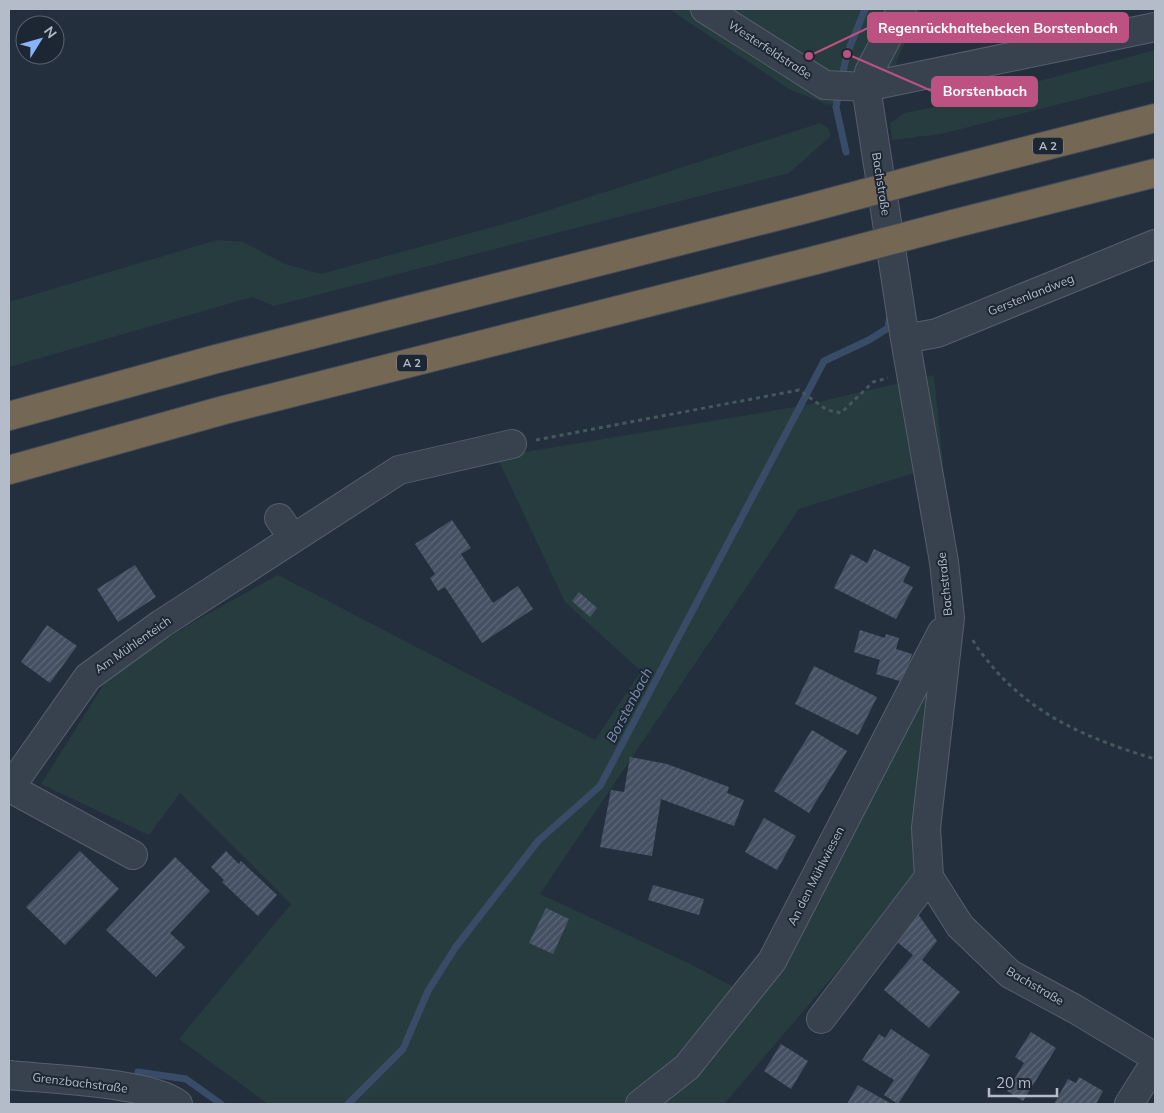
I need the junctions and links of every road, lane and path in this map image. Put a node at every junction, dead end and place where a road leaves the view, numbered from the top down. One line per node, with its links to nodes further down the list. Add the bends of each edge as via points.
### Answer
1 (705, 9): 4 (street, Westerfeldstraße, via 825,86)
2 (902, 9): 4 (street, Bachstraße)
3 (1155, 27): 4 (street, Westerfeldstraße)
4 (863, 86): 8 (street, Bachstraße)
5 (1155, 118): 10 (highway, A 2, bridge, via 226,356)
6 (1155, 173): 12 (highway, A 2, bridge, via 224,410)
7 (1155, 244): 8 (street, Gerstenlandweg, via 937,333)
8 (904, 339): 9 (street, Bachstraße)
9 (910, 372): 11 (path, via 873,382 841,413 827,410 799,390); 13 (street, Bachstraße, via 944,562)
10 (9, 416)
11 (512, 444): 16 (street, Am Mühlenteich, via 399,470 286,528 88,677)
12 (9, 470)
13 (950, 618): 18 (street, Bachstraße, via 926,828); 24 (street, An den Mühlwiesen, via 772,961 687,1067)
14 (972, 637): 15 (path, via 1001,676 1030,703 1068,727)
15 (1155, 759)
16 (9, 788): 17 (street)
17 (134, 855)
18 (929, 878): 19 (street); 20 (street, Bachstraße, via 960,926 1010,974)
19 (821, 1019)
20 (1155, 1057)
21 (1155, 1063): 25 (street)
22 (9, 1075): 23 (street, Grenzbachstraße, via 110,1084 170,1098)
23 (178, 1104)
24 (640, 1104)
25 (1129, 1104)

